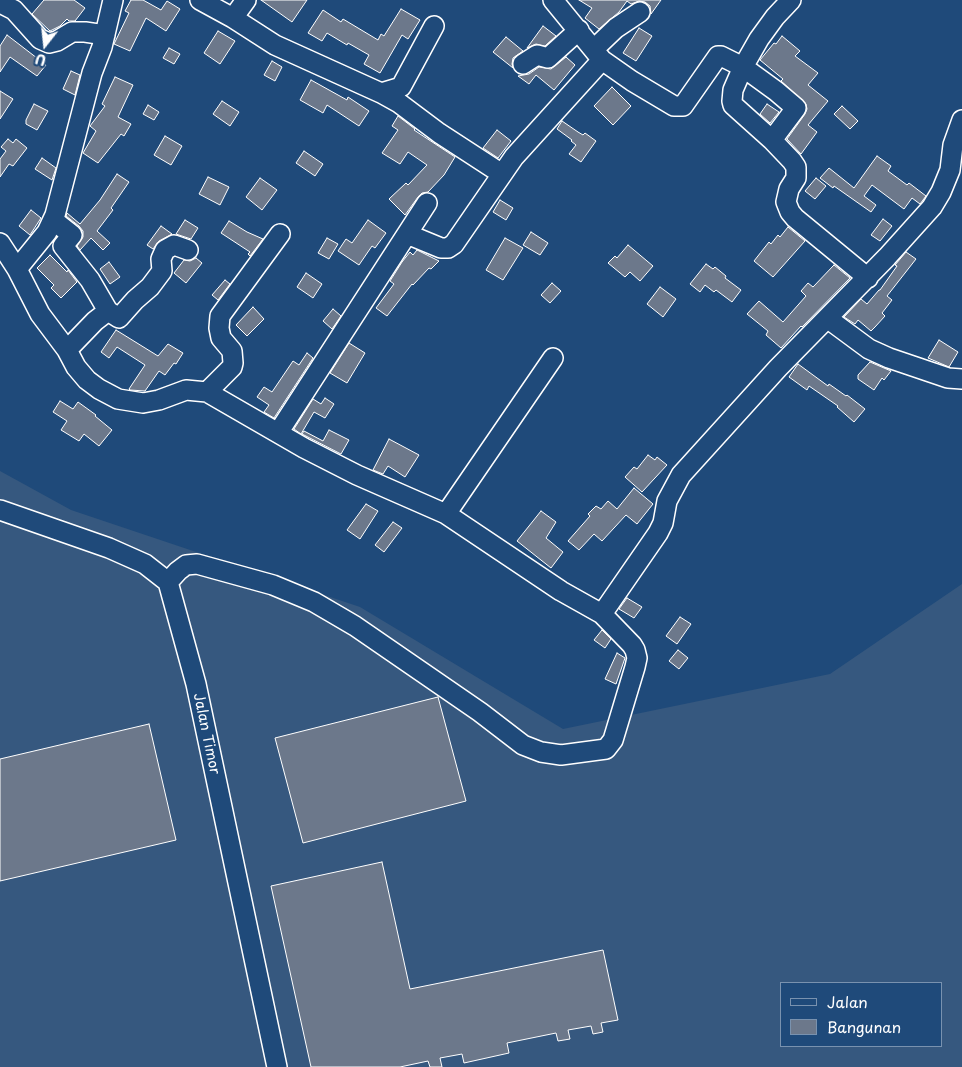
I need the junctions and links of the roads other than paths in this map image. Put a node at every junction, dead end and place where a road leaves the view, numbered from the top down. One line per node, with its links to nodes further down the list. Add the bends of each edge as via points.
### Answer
1 (113, 0): 11 (street)
2 (200, 0): 8 (street)
3 (246, 0): 8 (street)
4 (553, 0): 10 (street)
5 (792, 0): 14 (street, via 770,24)
6 (0, 3): 11 (street, via 14,10 40,39 49,43 72,32)
7 (640, 12): 12 (street, via 616,28)
8 (233, 18): 15 (street, via 275,45)
9 (434, 26): 15 (street, via 401,86)
10 (579, 30): 12 (street); 13 (street, via 548,58 537,55)
11 (104, 34): 21 (street)
12 (598, 55): 14 (street, via 632,81 677,107 683,106 718,56); 19 (street)
13 (523, 64)
14 (742, 67): 17 (street, via 731,97 733,105); 17 (street, via 796,108)
15 (381, 92): 19 (street)
16 (962, 120): 18 (street, via 953,145)
17 (772, 140): 27 (street, via 792,161 797,172 787,196 787,207 795,218)
18 (956, 171): 27 (street, via 932,207)
19 (502, 174): 23 (street, via 451,247 441,248)
20 (428, 203): 23 (street)
21 (53, 220): 26 (street); 28 (street, via 72,235 63,246 90,280)
22 (280, 234): 33 (street, via 220,316 221,338 232,351 233,363)
23 (407, 234): 34 (street)
24 (0, 243): 26 (street)
25 (188, 250): 28 (street, via 174,245 165,250 161,259 162,271 150,287 119,318)
26 (17, 269): 30 (street, via 40,314)
27 (868, 278): 29 (street)
28 (108, 311): 30 (street)
29 (826, 318): 32 (street, via 869,349 889,358 948,378); 38 (street, via 681,475 667,501 658,533)
30 (66, 350): 33 (street, via 87,380 118,399 143,402 186,390)
31 (553, 358): 36 (street)
32 (962, 379)
33 (207, 392): 34 (street)
34 (278, 433): 36 (street, via 358,475)
35 (0, 510): 37 (street, via 109,548 145,564)
36 (446, 514): 38 (street, via 561,591)
37 (168, 582): 38 (street, via 186,565 197,564 273,585 314,602 355,626 523,745 561,755 606,750 636,667 637,658 632,645); 39 (street, Jalan Timor, via 196,684)
38 (602, 614)
39 (277, 1067)

